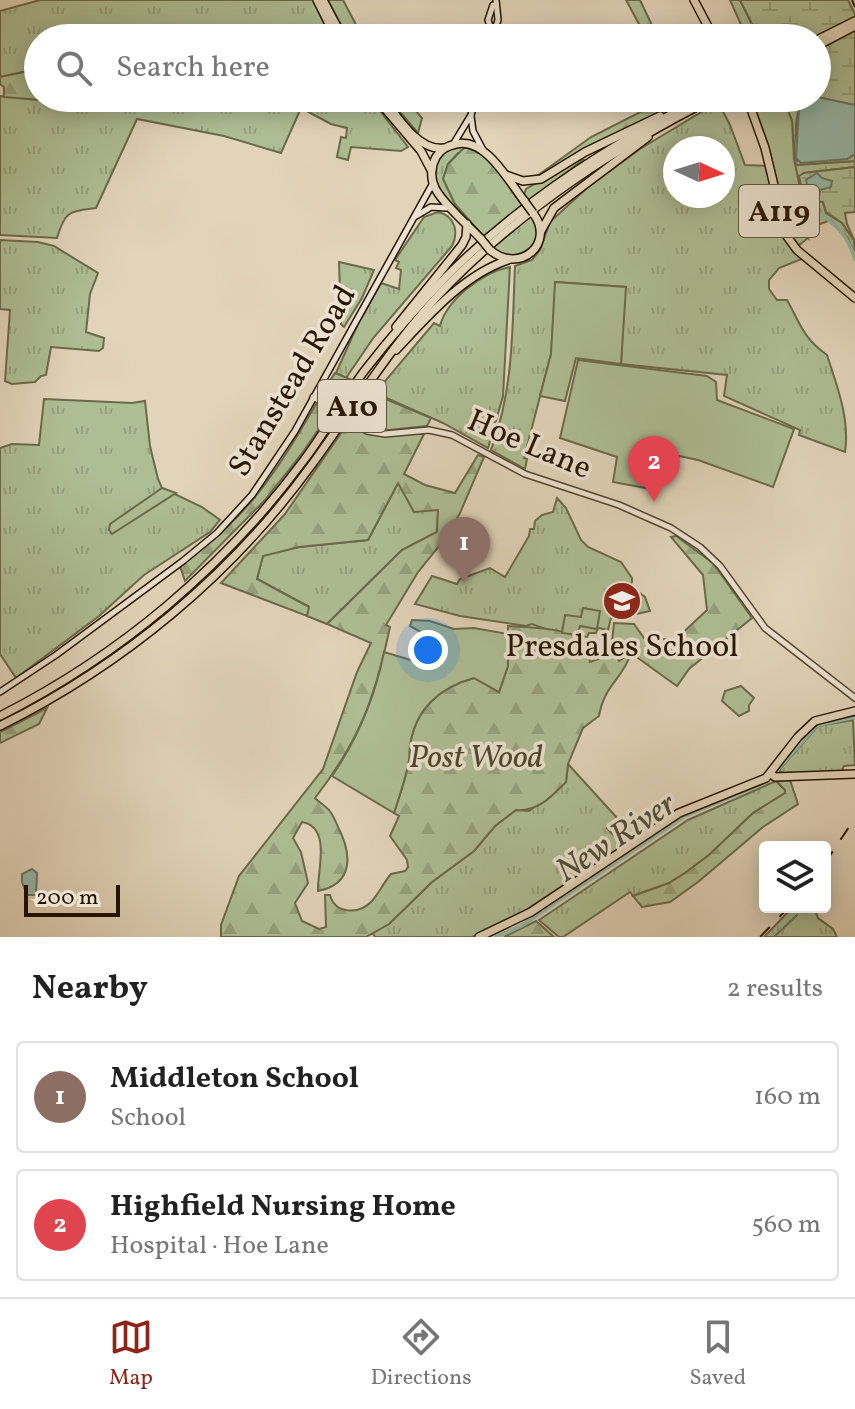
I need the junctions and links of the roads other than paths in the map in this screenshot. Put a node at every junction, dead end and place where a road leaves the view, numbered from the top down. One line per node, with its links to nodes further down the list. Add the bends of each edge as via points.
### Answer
1 (317, 0): 5 (main road)
2 (323, 0): 6 (main road)
3 (494, 0): 7 (main road, via 493,16 498,20)
4 (694, 0): 8 (main road)
5 (329, 24)
6 (336, 24)
7 (493, 24)
8 (707, 24)
9 (855, 24): 10 (main road)
10 (831, 36)
11 (388, 112): 23 (main road)
12 (395, 112): 21 (main road, via 423,144)
13 (472, 112): 18 (main road)
14 (670, 112): 24 (main road, via 541,179)
15 (676, 112): 32 (main road, A10, via 623,140 508,222 447,277)
16 (686, 112): 19 (main road, A10)
17 (752, 112): 31 (main road, A119, via 786,235)
18 (471, 115): 20 (main road); 22 (main road)
19 (676, 117): 29 (main road, via 554,208); 33 (main road, A10, via 626,144 510,226 424,311)
20 (454, 144): 21 (main road); 22 (main road, via 469,143)
21 (444, 148): 23 (main road)
22 (483, 150): 24 (main road)
23 (432, 172): 25 (main road)
24 (503, 175): 29 (main road, bridge)
25 (433, 182): 26 (main road); 27 (main road, Stanstead Road)
26 (455, 211): 27 (main road, via 435,206); 28 (main road)
27 (413, 219): 34 (main road, Stanstead Road)
28 (467, 224): 30 (main road, bridge, via 490,250); 32 (main road, via 462,245)
29 (541, 231): 30 (main road, via 530,254)
30 (508, 260): 33 (main road, via 486,267 459,289)
31 (855, 298)
32 (364, 371): 38 (main road, A10, via 280,491 200,576 98,659)
33 (371, 377): 39 (main road, A10, via 287,496 206,583 103,667)
34 (313, 397): 35 (main road, Stanstead Road, via 261,483 217,533); 36 (main road, Hoe Lane, bridge, via 367,431 452,435 525,474 671,528 720,566 765,628)
35 (0, 692)
36 (855, 698)
37 (855, 711): 40 (main road, via 815,721)
38 (0, 716)
39 (0, 726)
40 (771, 774): 41 (main road); 42 (main road, via 682,812 531,912)
41 (855, 774)
42 (479, 937)

